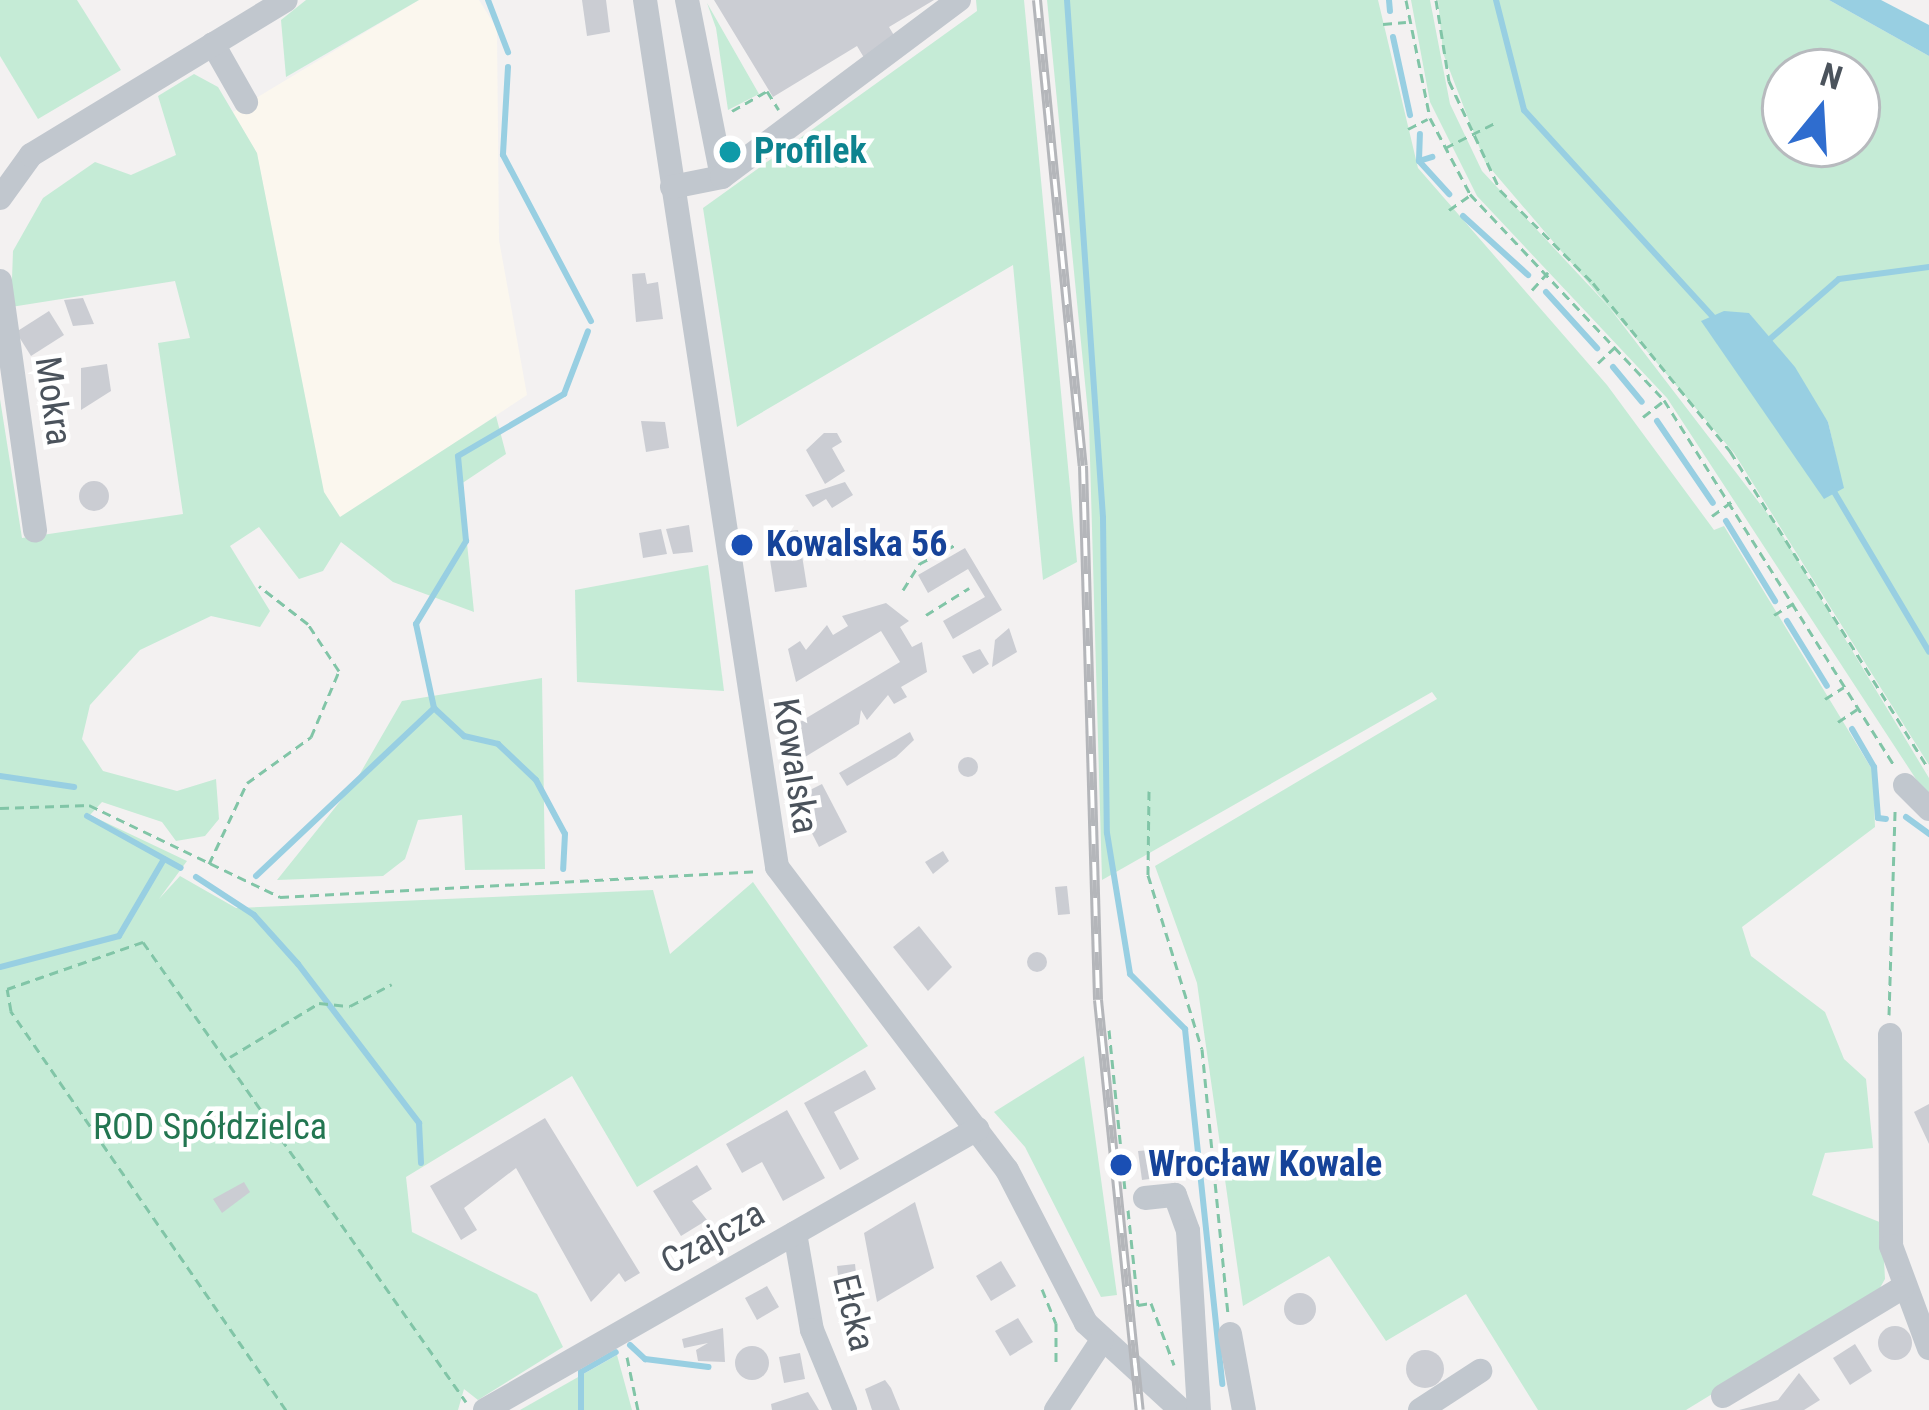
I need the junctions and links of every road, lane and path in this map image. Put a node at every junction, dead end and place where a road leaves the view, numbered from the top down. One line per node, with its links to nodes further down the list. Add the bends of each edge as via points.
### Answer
1 (286, 0): 9 (street)
2 (645, 0): 19 (street, Kowalska)
3 (686, 0): 12 (street)
4 (959, 0): 18 (street)
5 (1406, 0): 7 (path)
6 (1436, 0): 16 (path)
7 (1408, 22): 8 (path); 13 (path)
8 (1383, 24)
9 (214, 44): 11 (street); 21 (street, via 32,155)
10 (767, 92): 12 (path)
11 (246, 103)
12 (707, 115): 18 (street)
13 (1430, 118): 15 (path); 17 (path)
14 (1497, 122): 16 (path)
15 (1408, 129)
16 (1468, 136): 17 (path); 44 (path, via 1500,190 1593,283 1730,451)
17 (1443, 148): 20 (path)
18 (722, 177): 19 (street)
19 (672, 187): 50 (street, Kowalska)
20 (1470, 194): 22 (path); 23 (path)
21 (0, 198)
22 (1449, 210)
23 (1550, 271): 25 (path); 26 (path)
24 (0, 281): 32 (street, Mokra)
25 (1532, 290)
26 (1618, 345): 27 (path); 28 (path)
27 (1598, 363)
28 (1664, 400): 29 (path); 30 (path)
29 (1643, 417)
30 (1732, 501): 31 (path); 37 (path)
31 (1712, 516)
32 (35, 531)
33 (957, 544): 36 (path, via 919,564)
34 (259, 586): 49 (path, via 308,624 339,671 310,737 247,783)
35 (969, 588): 39 (path)
36 (903, 590)
37 (1796, 602): 38 (path); 40 (path)
38 (1774, 615)
39 (926, 616)
40 (1845, 686): 41 (path); 42 (path)
41 (1825, 699)
42 (1858, 708): 43 (path); 45 (path)
43 (1838, 722)
44 (1929, 769)
45 (1905, 785): 48 (street); 53 (path, via 1895,800)
46 (1149, 791): 61 (path, via 1148,874 1202,1049)
47 (0, 808): 49 (path, via 89,805)
48 (1929, 809)
49 (208, 865): 50 (path, via 280,897)
50 (777, 867): 55 (street, Kowalska, via 833,953)
51 (392, 984): 54 (path, via 350,1006 319,1003)
52 (1108, 1030): 65 (path, via 1138,1305 1151,1304 1163,1354)
53 (1890, 1035): 59 (street, via 1886,1203)
54 (229, 1058): 68 (path, via 143,942 7,989 11,1012); 69 (path)
55 (976, 1129): 57 (street, Czajcza); 62 (street, Kowalska)
56 (1145, 1198): 75 (street, via 1175,1195 1188,1231)
57 (795, 1233): 60 (street, Czajcza); 72 (street, Ełcka, via 812,1330)
58 (1038, 1281): 66 (path, via 1056,1323 1056,1372)
59 (1902, 1288): 63 (street); 67 (street)
60 (616, 1333): 70 (street, Czajcza); 71 (path)
61 (1230, 1334): 76 (street)
62 (1100, 1342): 66 (street); 74 (street, Kowalska)
63 (1929, 1348)
64 (1480, 1370): 77 (street)
65 (1184, 1373)
66 (1070, 1378): 73 (street)
67 (1723, 1396)
68 (286, 1410)
69 (472, 1410)
70 (485, 1410)
71 (638, 1410)
72 (845, 1410)
73 (1056, 1410)
74 (1181, 1410)
75 (1199, 1410)
76 (1244, 1410)
77 (1420, 1410)

